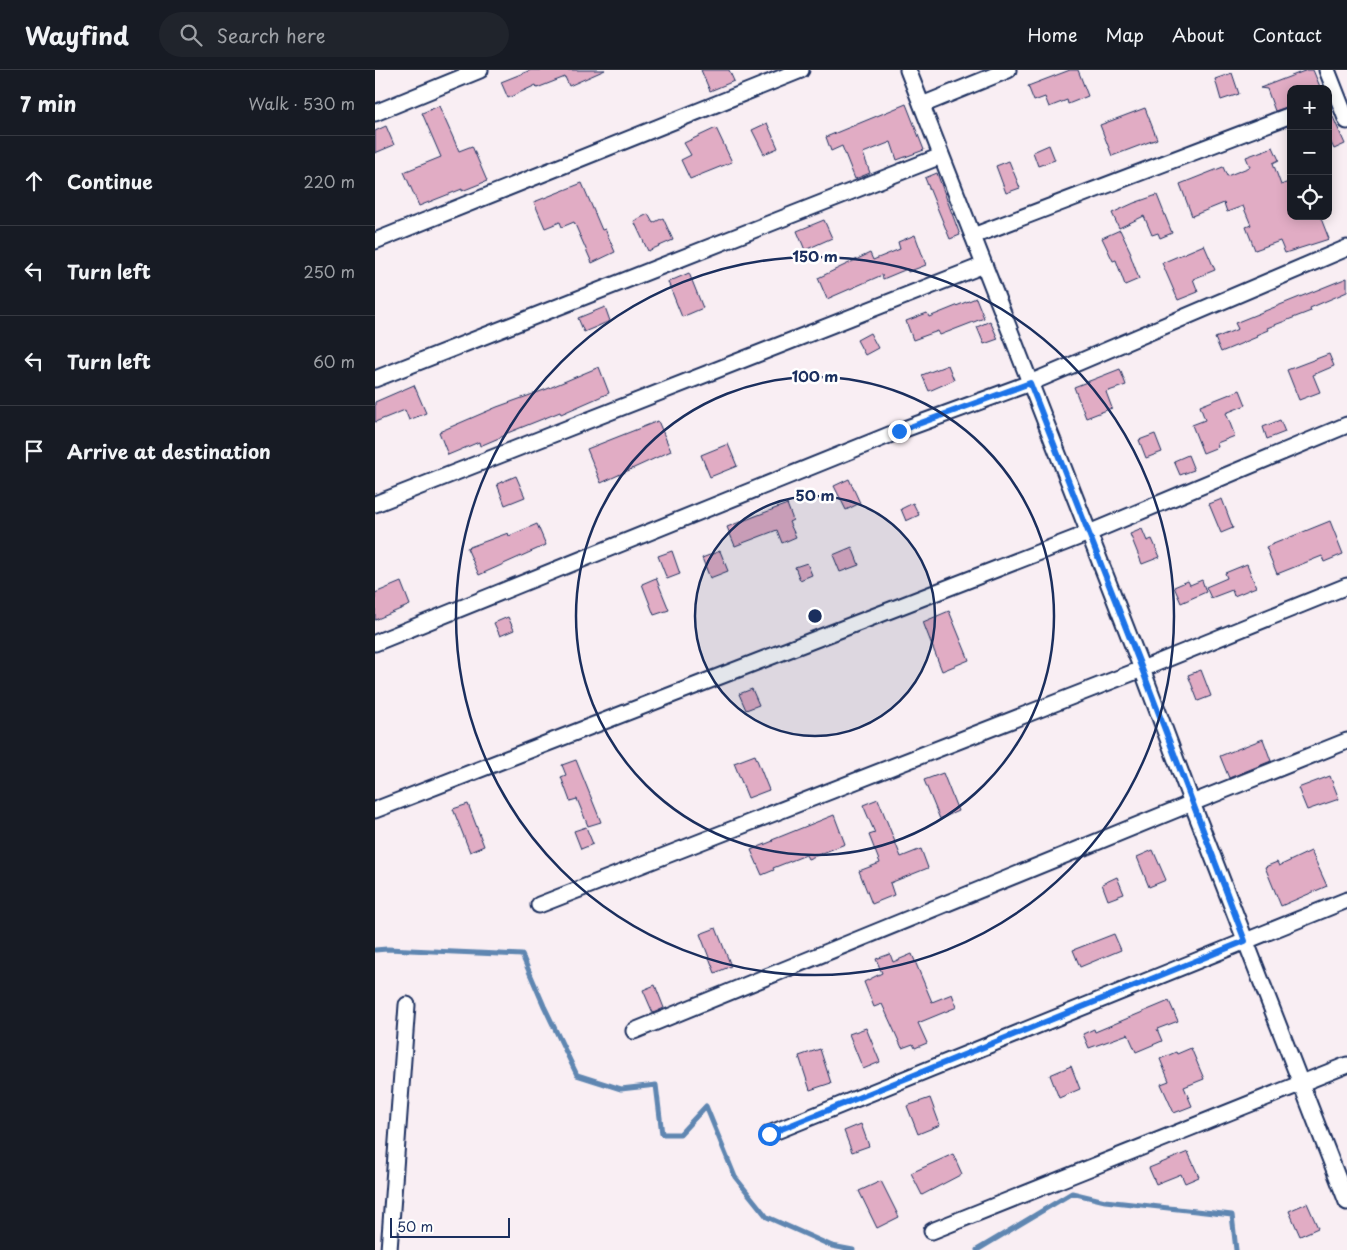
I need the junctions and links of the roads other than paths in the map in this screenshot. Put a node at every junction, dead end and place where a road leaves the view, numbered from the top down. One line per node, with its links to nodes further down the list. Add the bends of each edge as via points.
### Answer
1 (480, 70): 8 (street)
2 (801, 70): 13 (street)
3 (908, 70): 7 (street)
4 (1008, 70): 7 (street)
5 (1327, 70): 6 (street)
6 (1333, 99): 10 (street)
7 (921, 105): 11 (street)
8 (375, 113)
9 (1287, 117): 12 (street)
10 (1347, 121)
11 (941, 156): 12 (street); 16 (street)
12 (973, 236): 15 (street)
13 (375, 241)
14 (1347, 248): 17 (street)
15 (984, 265): 17 (street); 19 (street)
16 (375, 379)
17 (1030, 383): 20 (street); 22 (street, via 890,435)
18 (1347, 425): 20 (street)
19 (375, 504)
20 (1089, 533): 23 (street); 26 (street)
21 (1347, 586): 23 (street)
22 (375, 643)
23 (1142, 669): 25 (street); 28 (street)
24 (1347, 741): 25 (street)
25 (1192, 802): 29 (street); 31 (street)
26 (375, 810)
27 (1347, 900): 29 (street)
28 (539, 905)
29 (1245, 941): 33 (street); 34 (street)
30 (407, 1005): 37 (street)
31 (634, 1031)
32 (1347, 1065): 33 (street)
33 (1301, 1083): 35 (street); 36 (street)
34 (769, 1134)
35 (1347, 1202)
36 (932, 1231)
37 (389, 1250)

